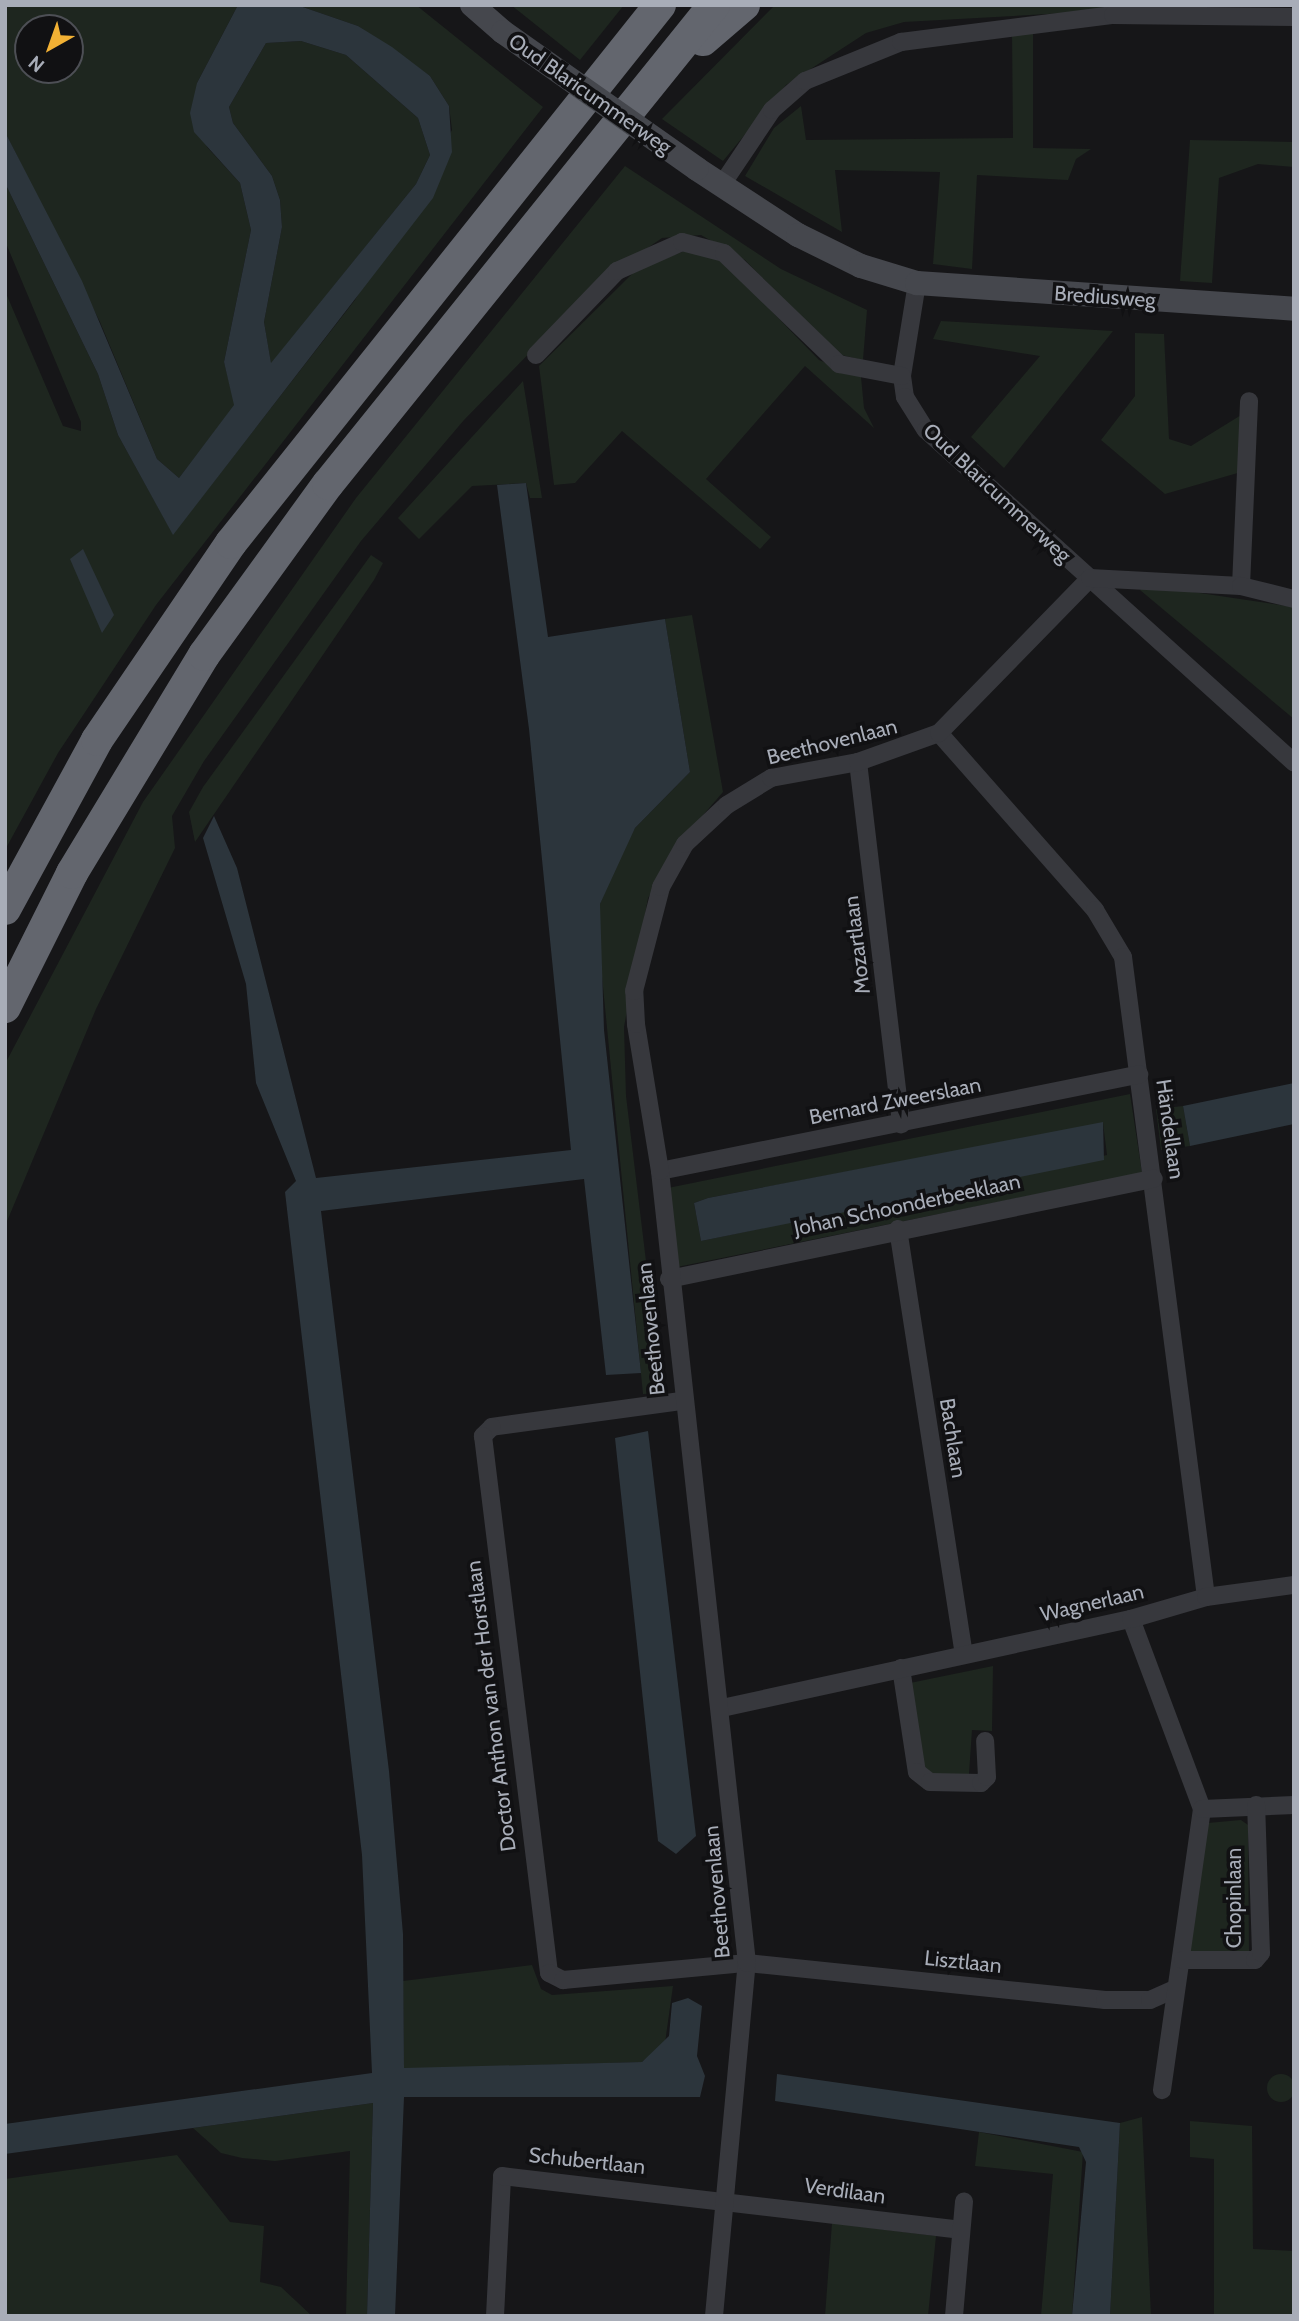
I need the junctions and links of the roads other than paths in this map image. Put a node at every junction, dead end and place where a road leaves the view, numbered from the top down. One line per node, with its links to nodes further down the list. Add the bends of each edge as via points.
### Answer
1 (472, 5): 7 (main road, Oud Blaricummerweg, bridge, via 503,32)
2 (660, 5): 19 (highway, via 231,543 97,740)
3 (713, 5): 6 (highway)
4 (744, 5): 6 (highway)
5 (1294, 17): 7 (street, via 1113,15 901,42 805,81 772,110)
6 (646, 89): 20 (highway, via 337,473 204,655 72,873)
7 (721, 186): 8 (main road, Oud Blaricummerweg, via 861,266)
8 (917, 283): 9 (main road, Brediusweg); 11 (street, Oud Blaricummerweg)
9 (1294, 309)
10 (536, 355): 11 (street, via 617,271 682,242 724,253 839,365)
11 (902, 376): 13 (street, Oud Blaricummerweg, via 905,397 926,430)
12 (1249, 401): 14 (street)
13 (1090, 578): 14 (street); 16 (street, Beethovenlaan); 18 (street, Oud Blaricummerweg)
14 (1241, 586): 15 (street)
15 (1294, 599)
16 (939, 733): 17 (street, Beethovenlaan); 21 (street, Händellaan, via 1095,910 1124,957)
17 (858, 762): 22 (street, Mozartlaan); 23 (street, Beethovenlaan, via 771,778 727,805 685,844 661,887 634,991)
18 (1294, 762)
19 (5, 909)
20 (5, 1007)
21 (1139, 1074): 22 (street, Bernard Zweerslaan); 24 (street, Händellaan)
22 (901, 1124): 23 (street, Bernard Zweerslaan)
23 (660, 1171): 26 (street, Beethovenlaan)
24 (1154, 1179): 25 (street, Johan Schoonderbeeklaan); 29 (street, Händellaan)
25 (898, 1228): 26 (street, Johan Schoonderbeeklaan); 31 (street, Bachlaan)
26 (669, 1279): 27 (street, Beethovenlaan)
27 (681, 1401): 33 (street, Beethovenlaan); 39 (street, Doctor Anthon van der Horstlaan, via 492,1427 483,1436 543,1962 563,1980)
28 (1294, 1585): 29 (street, Wagnerlaan)
29 (1206, 1597): 30 (street, Wagnerlaan)
30 (1131, 1619): 31 (street, Wagnerlaan); 37 (street, Chopinlaan)
31 (964, 1654): 32 (street, Wagnerlaan)
32 (901, 1668): 33 (street, Wagnerlaan); 34 (street, via 917,1772 930,1782 981,1783 987,1777)
33 (722, 1708): 39 (street, Beethovenlaan)
34 (985, 1741)
35 (1256, 1805): 36 (street); 37 (street); 38 (street, Chopinlaan, via 1261,1953 1255,1960)
36 (1294, 1805)
37 (1202, 1809): 38 (street, Chopinlaan)
38 (1183, 1960): 40 (street, Chopinlaan)
39 (747, 1963): 40 (street, Lisztlaan, via 1105,2000 1150,2000); 42 (street, Beethovenlaan)
40 (1172, 1990): 41 (street, Chopinlaan)
41 (1162, 2090)
42 (724, 2197): 44 (street, Verdilaan); 45 (street, Schubertlaan, via 502,2176); 46 (street, Beethovenlaan)
43 (964, 2201): 44 (street)
44 (960, 2230): 47 (street)
45 (495, 2316)
46 (714, 2316)
47 (954, 2316)

